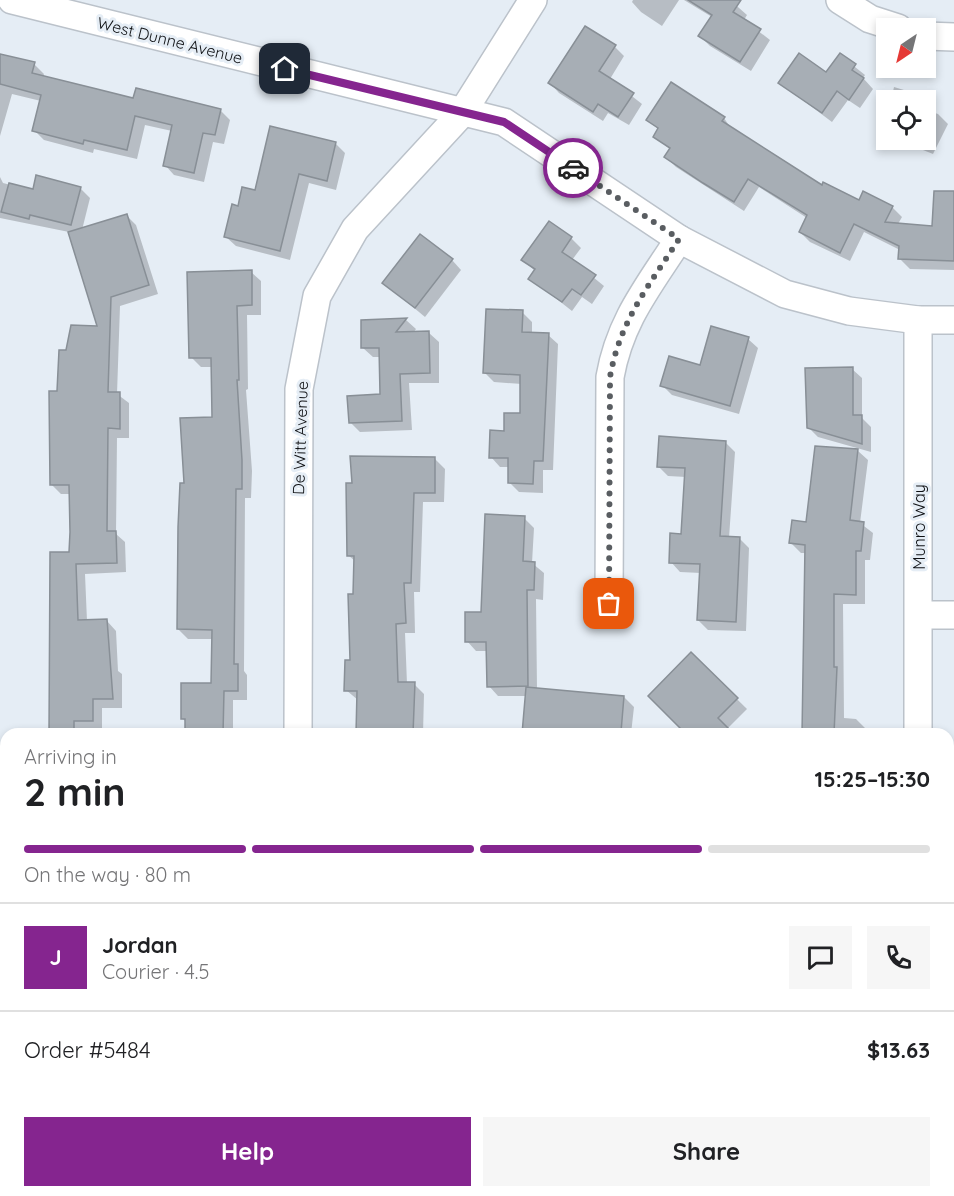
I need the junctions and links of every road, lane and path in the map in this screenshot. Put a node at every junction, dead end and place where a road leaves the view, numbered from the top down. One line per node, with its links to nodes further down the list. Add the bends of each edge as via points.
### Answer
1 (12, 0): 7 (street, West Dunne Avenue)
2 (533, 0): 7 (street, De Witt Avenue)
3 (840, 0): 4 (street)
4 (876, 21)
5 (936, 36): 6 (street)
6 (954, 37)
7 (462, 113): 8 (street, West Dunne Avenue, via 504,122); 14 (street, De Witt Avenue, via 355,229 317,296 299,389)
8 (679, 239): 9 (street, West Dunne Avenue, via 785,294 849,311); 11 (street, via 626,321 615,348 610,377)
9 (918, 320): 10 (street, West Dunne Avenue); 12 (street, Munro Way)
10 (954, 320)
11 (609, 604)
12 (920, 615): 13 (street); 15 (street, Munro Way)
13 (954, 615)
14 (298, 728)
15 (918, 728)

